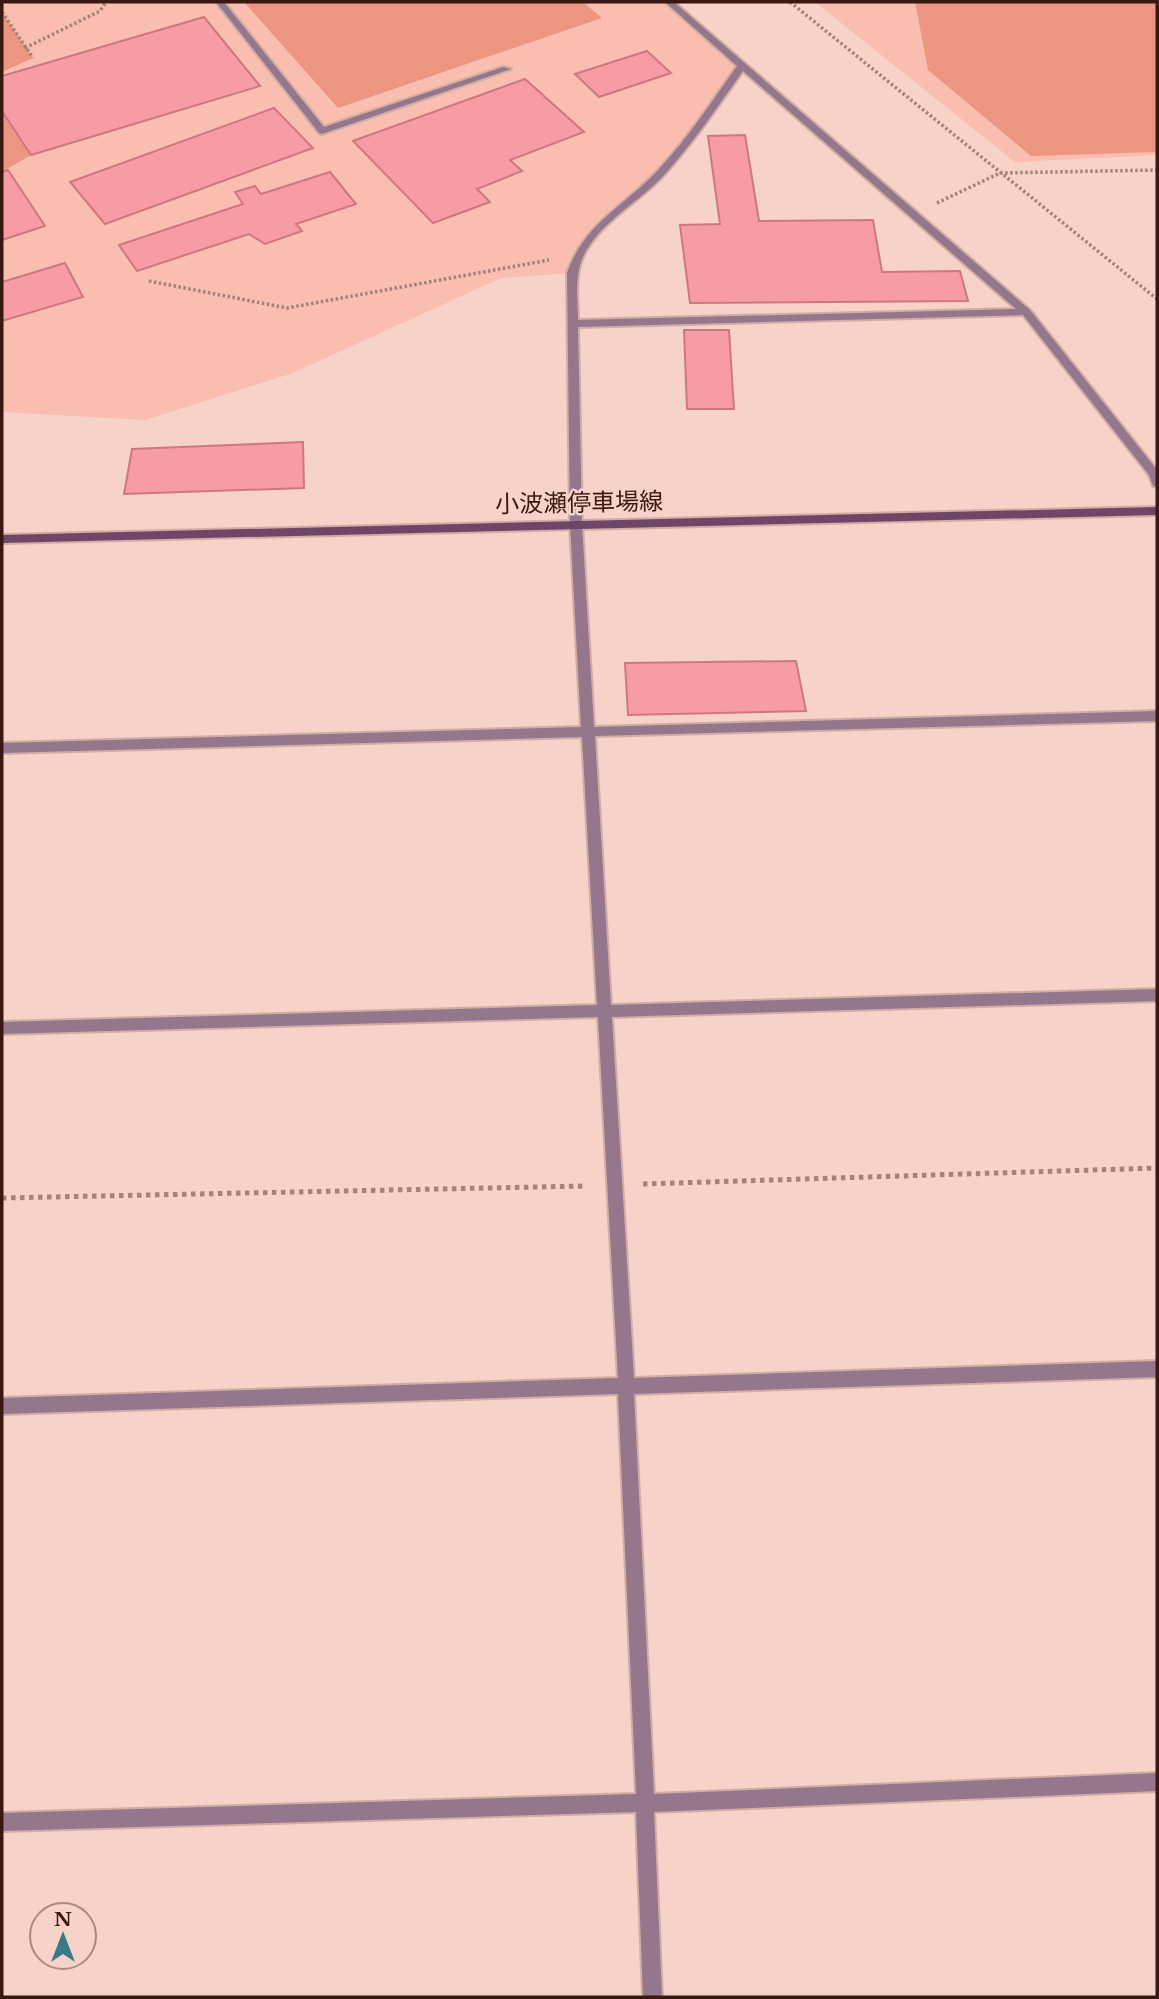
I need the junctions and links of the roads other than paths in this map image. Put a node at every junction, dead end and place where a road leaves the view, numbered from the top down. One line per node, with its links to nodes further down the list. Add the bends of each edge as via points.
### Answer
1 (220, 2): 4 (street, via 322,131)
2 (669, 2): 3 (street)
3 (742, 66): 5 (street); 6 (street, via 649,186 587,237 572,273)
4 (506, 69)
5 (1026, 312): 6 (street); 7 (street)
6 (573, 324): 9 (street)
7 (1157, 483)
8 (1157, 511): 9 (main road, 小波瀬停車場線)
9 (576, 524): 10 (main road, 小波瀬停車場線); 12 (street)
10 (2, 539)
11 (1157, 716): 12 (street)
12 (587, 732): 13 (street); 15 (street)
13 (2, 748)
14 (1157, 995): 15 (street)
15 (602, 1009): 16 (street); 18 (street)
16 (2, 1028)
17 (1157, 1369): 18 (street)
18 (626, 1385): 19 (street); 21 (street)
19 (2, 1406)
20 (1157, 1782): 21 (street)
21 (645, 1803): 22 (street); 23 (street)
22 (2, 1822)
23 (652, 1997)

